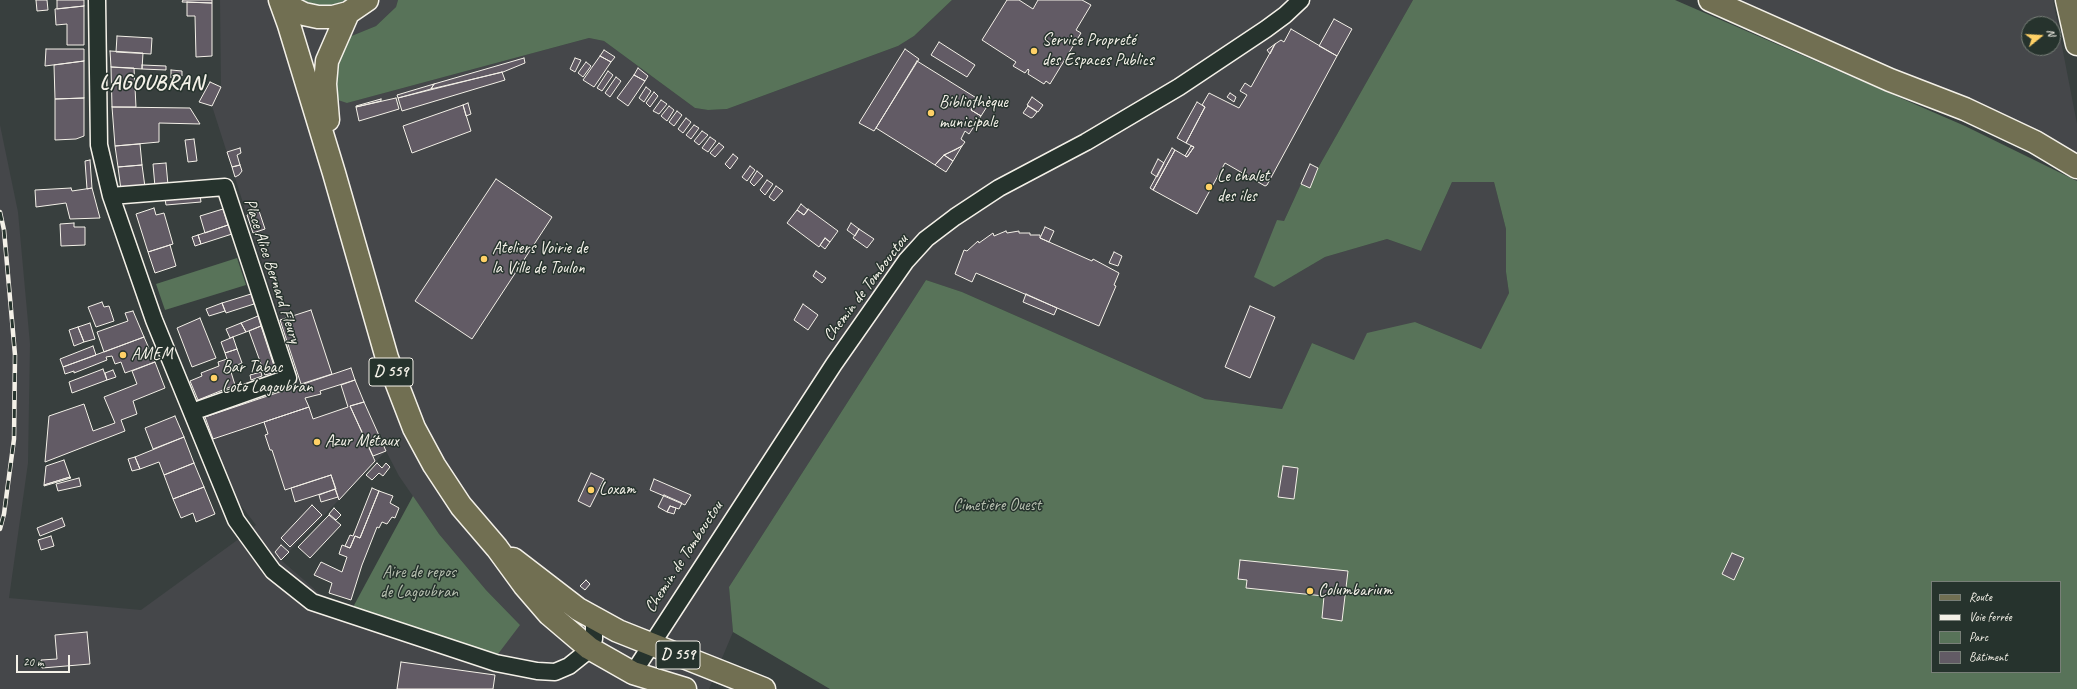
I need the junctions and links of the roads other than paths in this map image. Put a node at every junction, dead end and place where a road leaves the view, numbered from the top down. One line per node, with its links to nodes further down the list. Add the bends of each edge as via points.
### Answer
1 (97, 0): 11 (street, via 99,145)
2 (281, 0): 7 (main road, via 304,14 318,17); 10 (main road, D 559)
3 (367, 0): 7 (main road)
4 (1301, 0): 15 (street, Chemin de Tombouctou, via 1279,20 1180,87 1086,142 999,188 926,239 906,261 834,364)
5 (1710, 0): 9 (main road, via 1890,80 1965,109 2035,142)
6 (2067, 0): 8 (main road)
7 (348, 13): 10 (main road, D 559, via 327,60 324,84)
8 (2077, 44)
9 (2077, 167)
10 (334, 173): 13 (main road, D 559, via 387,358 414,428 461,506)
11 (111, 196): 12 (street, via 154,320); 12 (street, Place Alice Bernard Fleury, via 225,187 288,378)
12 (192, 412): 16 (street, via 236,520 273,571 312,602 496,662 537,671 555,672 570,666)
13 (497, 548): 14 (main road, D 559, via 578,609); 16 (main road, D 559, via 549,614)
14 (594, 618): 15 (main road, D 559); 16 (street, via 594,639)
15 (650, 644): 17 (street, Chemin de Tombouctou); 19 (main road, D 559)
16 (589, 648): 17 (main road, D 559)
17 (633, 672): 18 (main road, D 559)
18 (685, 689)
19 (764, 689)

